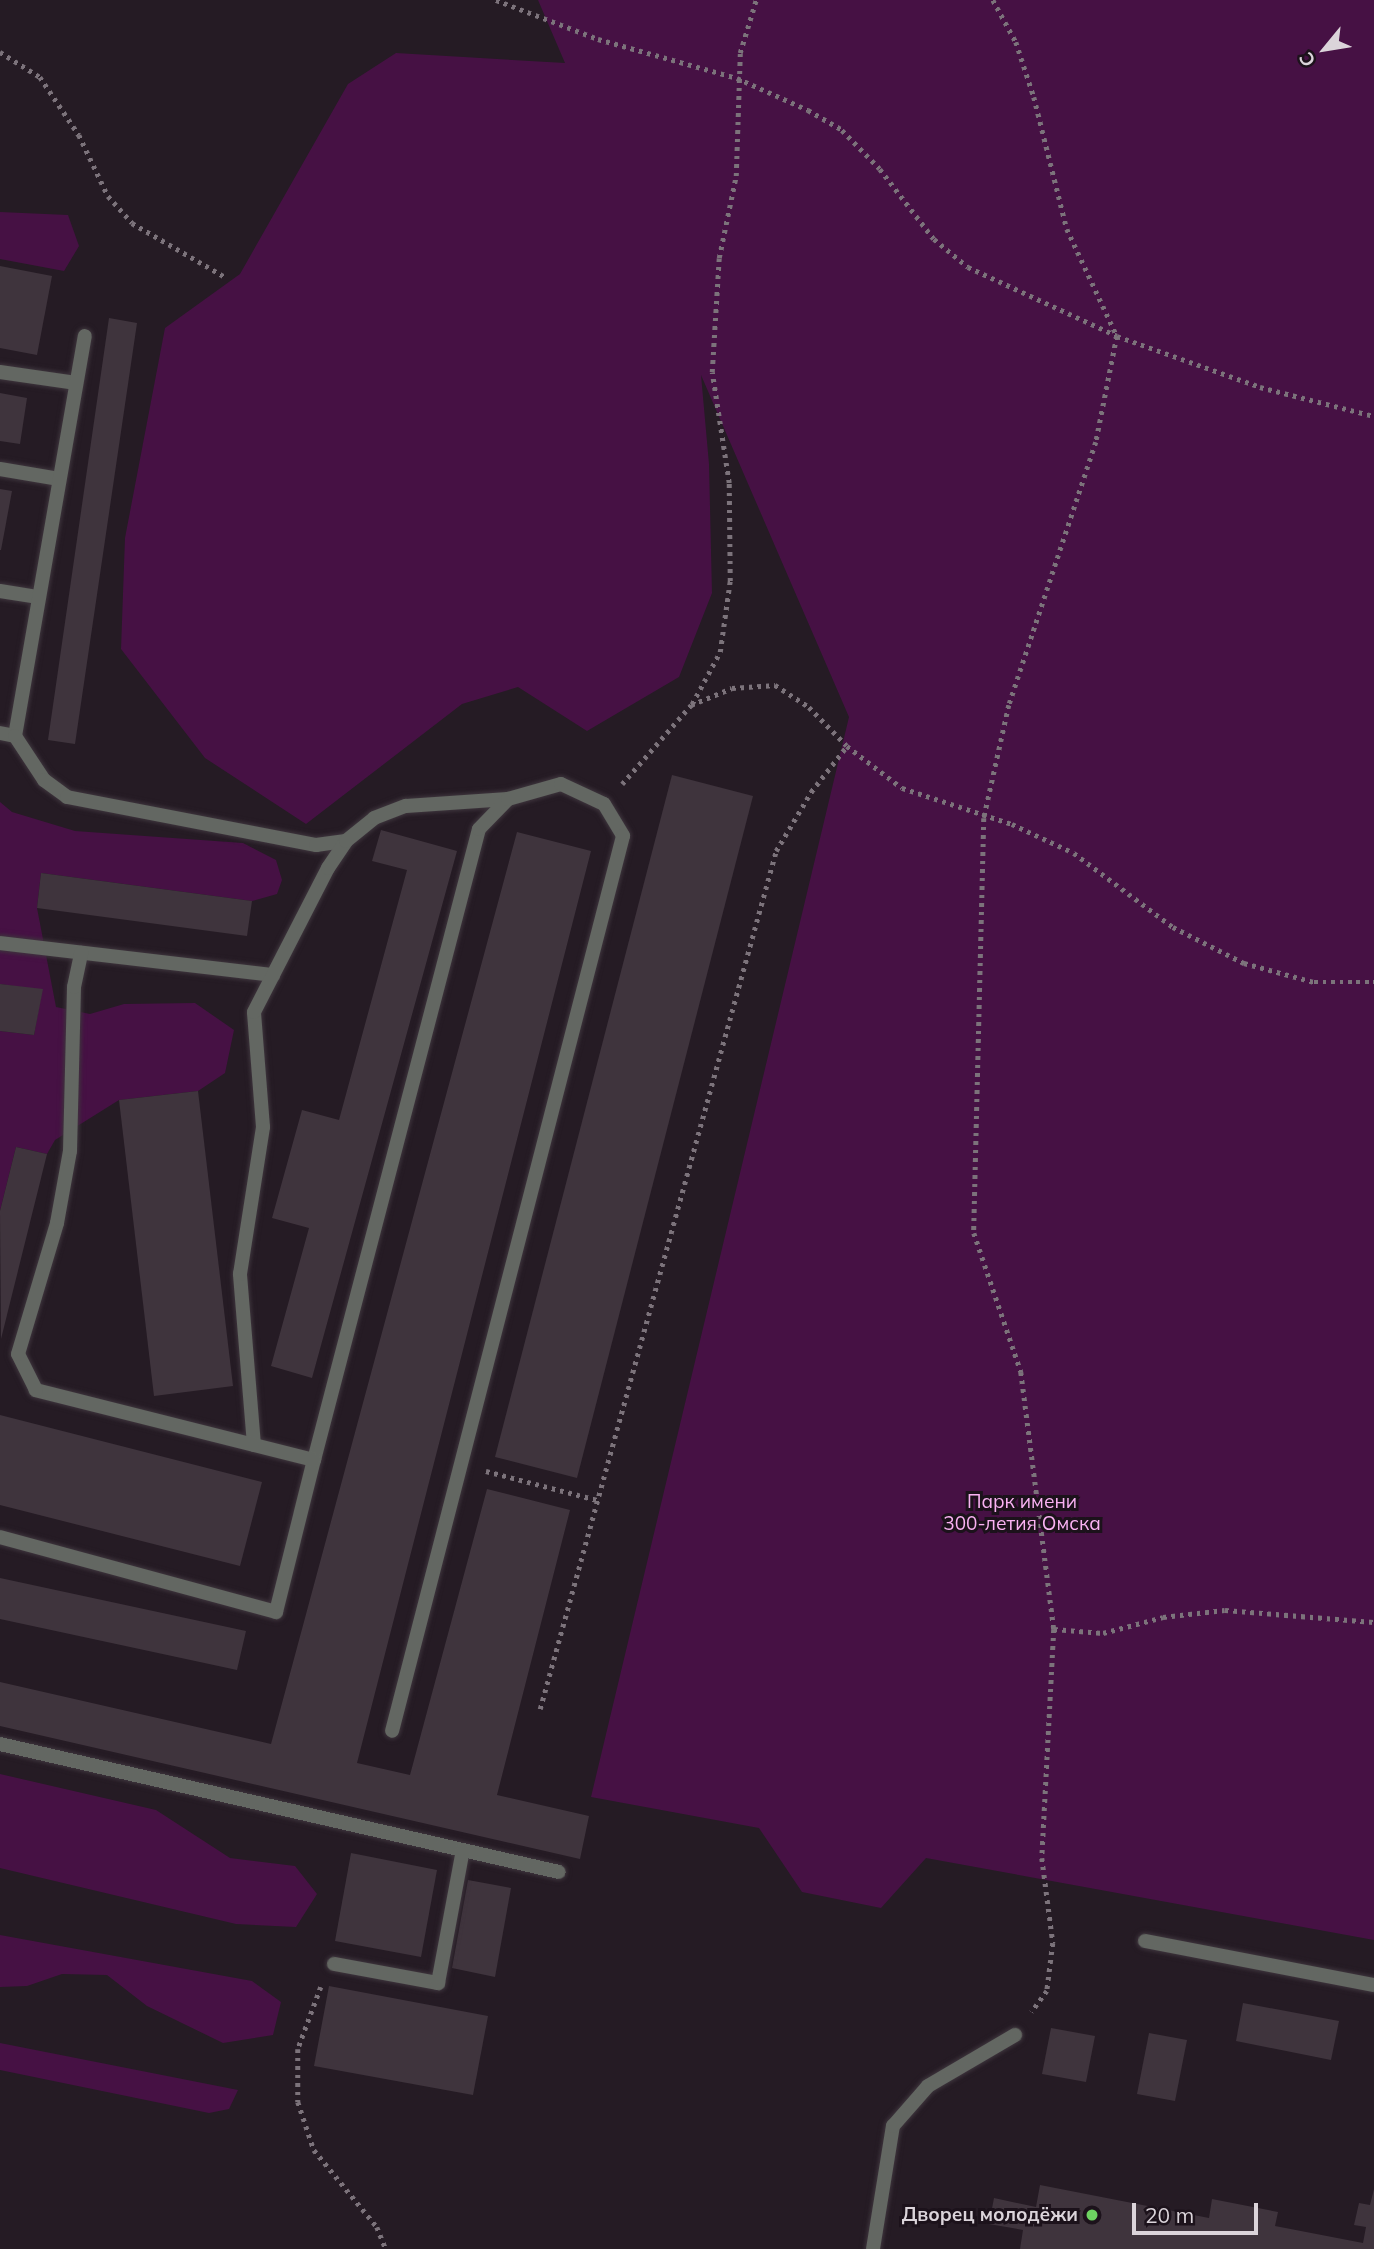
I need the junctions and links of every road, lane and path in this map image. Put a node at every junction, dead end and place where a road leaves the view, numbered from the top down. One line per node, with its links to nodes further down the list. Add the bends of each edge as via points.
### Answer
1 (496, 0): 5 (path, via 598,39)
2 (756, 0): 5 (path)
3 (993, 0): 8 (path, via 1019,53 1067,229)
4 (0, 52): 6 (path, via 40,77 79,135 108,196 132,223)
5 (737, 78): 8 (path, via 842,130 880,169 934,239 968,267); 16 (path, via 736,176 719,258 712,372 729,483 730,581 720,652)
6 (227, 278)
7 (85, 335): 10 (lane)
8 (1117, 336): 11 (path, via 1260,387); 22 (path, via 1096,442 1009,705)
9 (0, 372): 10 (lane)
10 (76, 383): 13 (lane)
11 (1374, 416)
12 (0, 469): 13 (lane)
13 (59, 479): 15 (lane)
14 (0, 591): 15 (lane)
15 (39, 597): 18 (lane)
16 (691, 705): 19 (path, via 732,688 775,685 809,706); 21 (path)
17 (0, 733): 18 (lane)
18 (15, 736): 23 (lane, via 44,780 67,797 316,845)
19 (847, 746): 22 (path, via 902,788); 31 (path, via 811,792 776,851)
20 (508, 799): 21 (lane, via 561,784); 23 (lane, via 406,806 374,817); 29 (lane, via 480,829)
21 (604, 803): 30 (lane, via 623,836)
22 (984, 818): 27 (path, via 1012,824 1074,853 1173,927 1244,963 1314,982); 34 (path, via 974,1233 1021,1372)
23 (346, 841): 26 (lane)
24 (0, 943): 25 (lane)
25 (81, 953): 26 (lane); 28 (lane, via 74,999 70,1150 57,1223 18,1354 36,1390)
26 (273, 975): 28 (lane, via 254,1012 263,1127 240,1274)
27 (1374, 982)
28 (254, 1445): 29 (lane)
29 (314, 1460): 32 (lane, via 276,1612)
30 (461, 1464): 31 (path); 36 (lane)
31 (597, 1500): 35 (path)
32 (0, 1537)
33 (1374, 1622): 34 (path, via 1225,1610 1163,1617 1103,1633)
34 (1054, 1629): 43 (path, via 1042,1858 1053,1943 1047,1991)
35 (540, 1709)
36 (392, 1731)
37 (0, 1744): 38 (lane)
38 (463, 1850): 39 (lane); 41 (lane, via 439,1983)
39 (559, 1872)
40 (1144, 1941): 42 (lane)
41 (334, 1964): 44 (path, via 298,2049 298,2102 314,2150 377,2227)
42 (1374, 1984)
43 (1015, 2035): 45 (lane, via 928,2086 893,2126)
44 (386, 2249)
45 (873, 2249)

